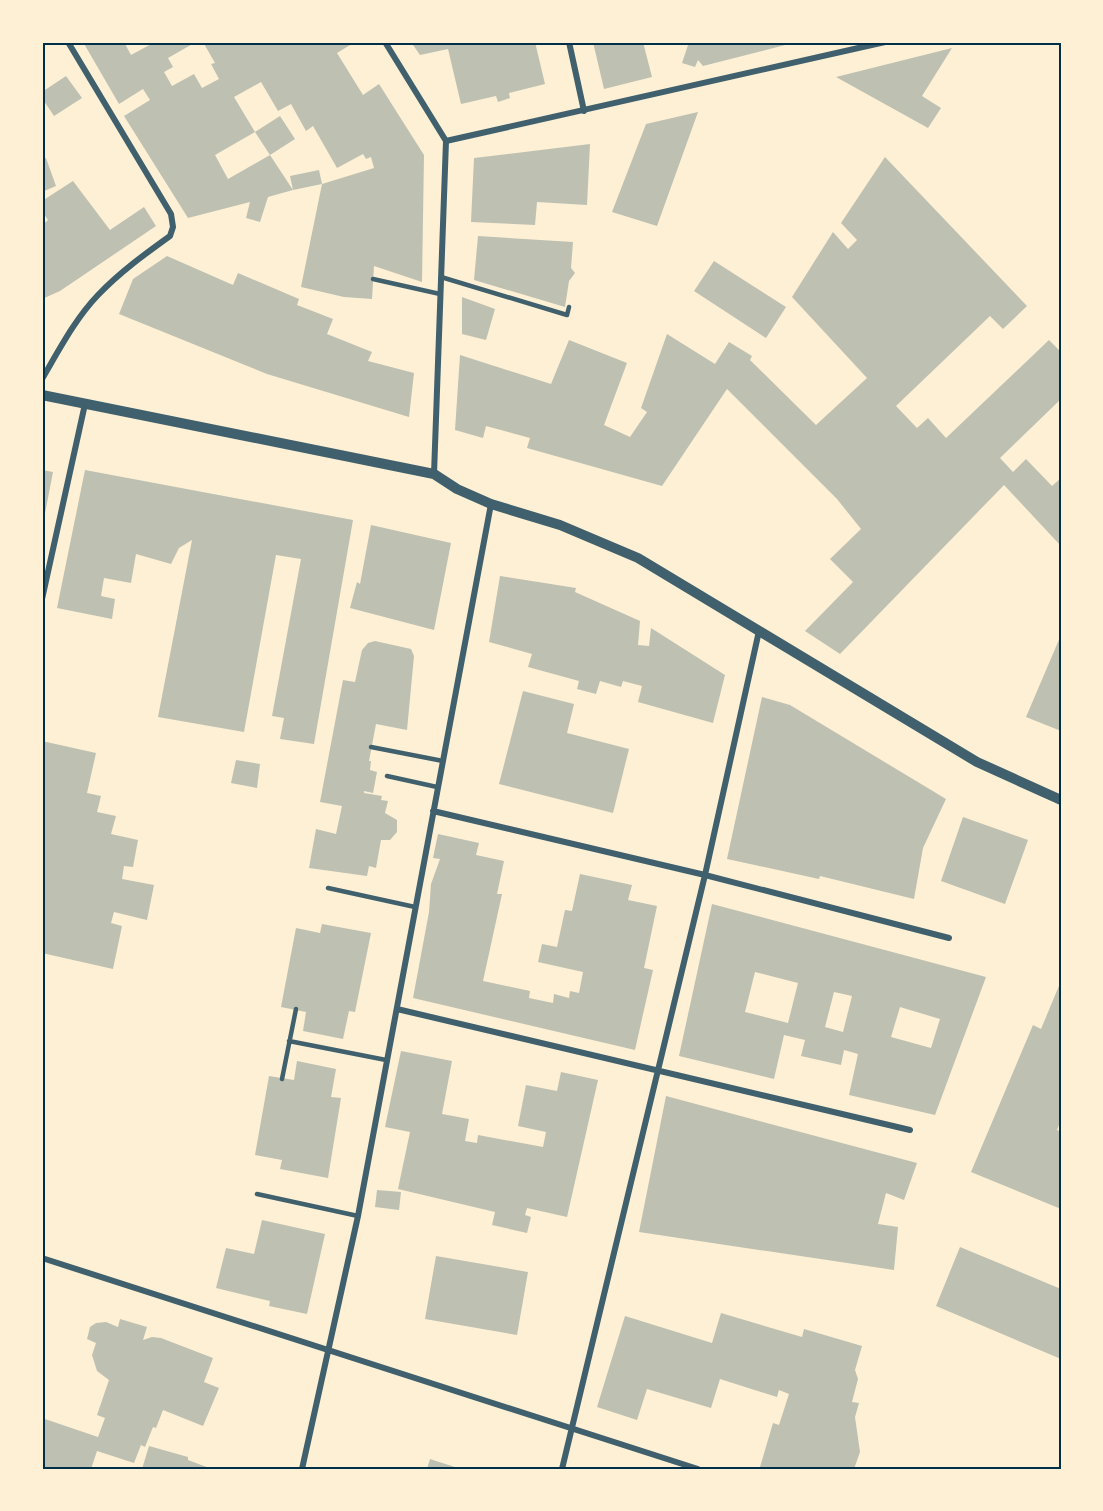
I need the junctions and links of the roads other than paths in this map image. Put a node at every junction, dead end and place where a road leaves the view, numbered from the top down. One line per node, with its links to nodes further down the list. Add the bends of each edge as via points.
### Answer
1 (68, 42): 13 (street, via 171,214 173,226 170,236 120,273 97,296 70,330)
2 (385, 42): 8 (street)
3 (569, 42): 7 (street)
4 (845, 42): 6 (street)
5 (885, 42): 6 (street)
6 (847, 51): 7 (street)
7 (584, 111): 8 (street)
8 (446, 141): 9 (street)
9 (441, 277): 11 (street); 12 (lane, via 567,315)
10 (373, 279): 11 (lane)
11 (440, 294): 16 (street)
12 (569, 307)
13 (42, 380)
14 (42, 395): 15 (street)
15 (85, 404): 16 (street); 18 (street)
16 (434, 474): 17 (street)
17 (491, 504): 19 (street, via 560,525 638,558); 21 (street)
18 (42, 599)
19 (759, 631): 24 (street, via 977,762); 26 (street)
20 (371, 747): 21 (lane)
21 (442, 761): 23 (street)
22 (387, 776): 23 (lane)
23 (437, 787): 25 (street)
24 (1061, 800)
25 (433, 811): 26 (street); 28 (street)
26 (705, 875): 29 (street); 34 (street)
27 (328, 888): 28 (lane)
28 (415, 907): 31 (street)
29 (949, 938)
30 (296, 1009): 32 (lane)
31 (397, 1009): 33 (street); 34 (street)
32 (290, 1041): 33 (lane); 35 (lane)
33 (386, 1060): 38 (street)
34 (657, 1071): 36 (street); 41 (street)
35 (282, 1079)
36 (910, 1130)
37 (257, 1194): 38 (lane)
38 (358, 1216): 40 (street)
39 (42, 1258): 40 (street)
40 (328, 1348): 41 (street); 42 (street)
41 (571, 1428): 43 (street); 44 (street)
42 (302, 1469)
43 (562, 1469)
44 (698, 1469)

